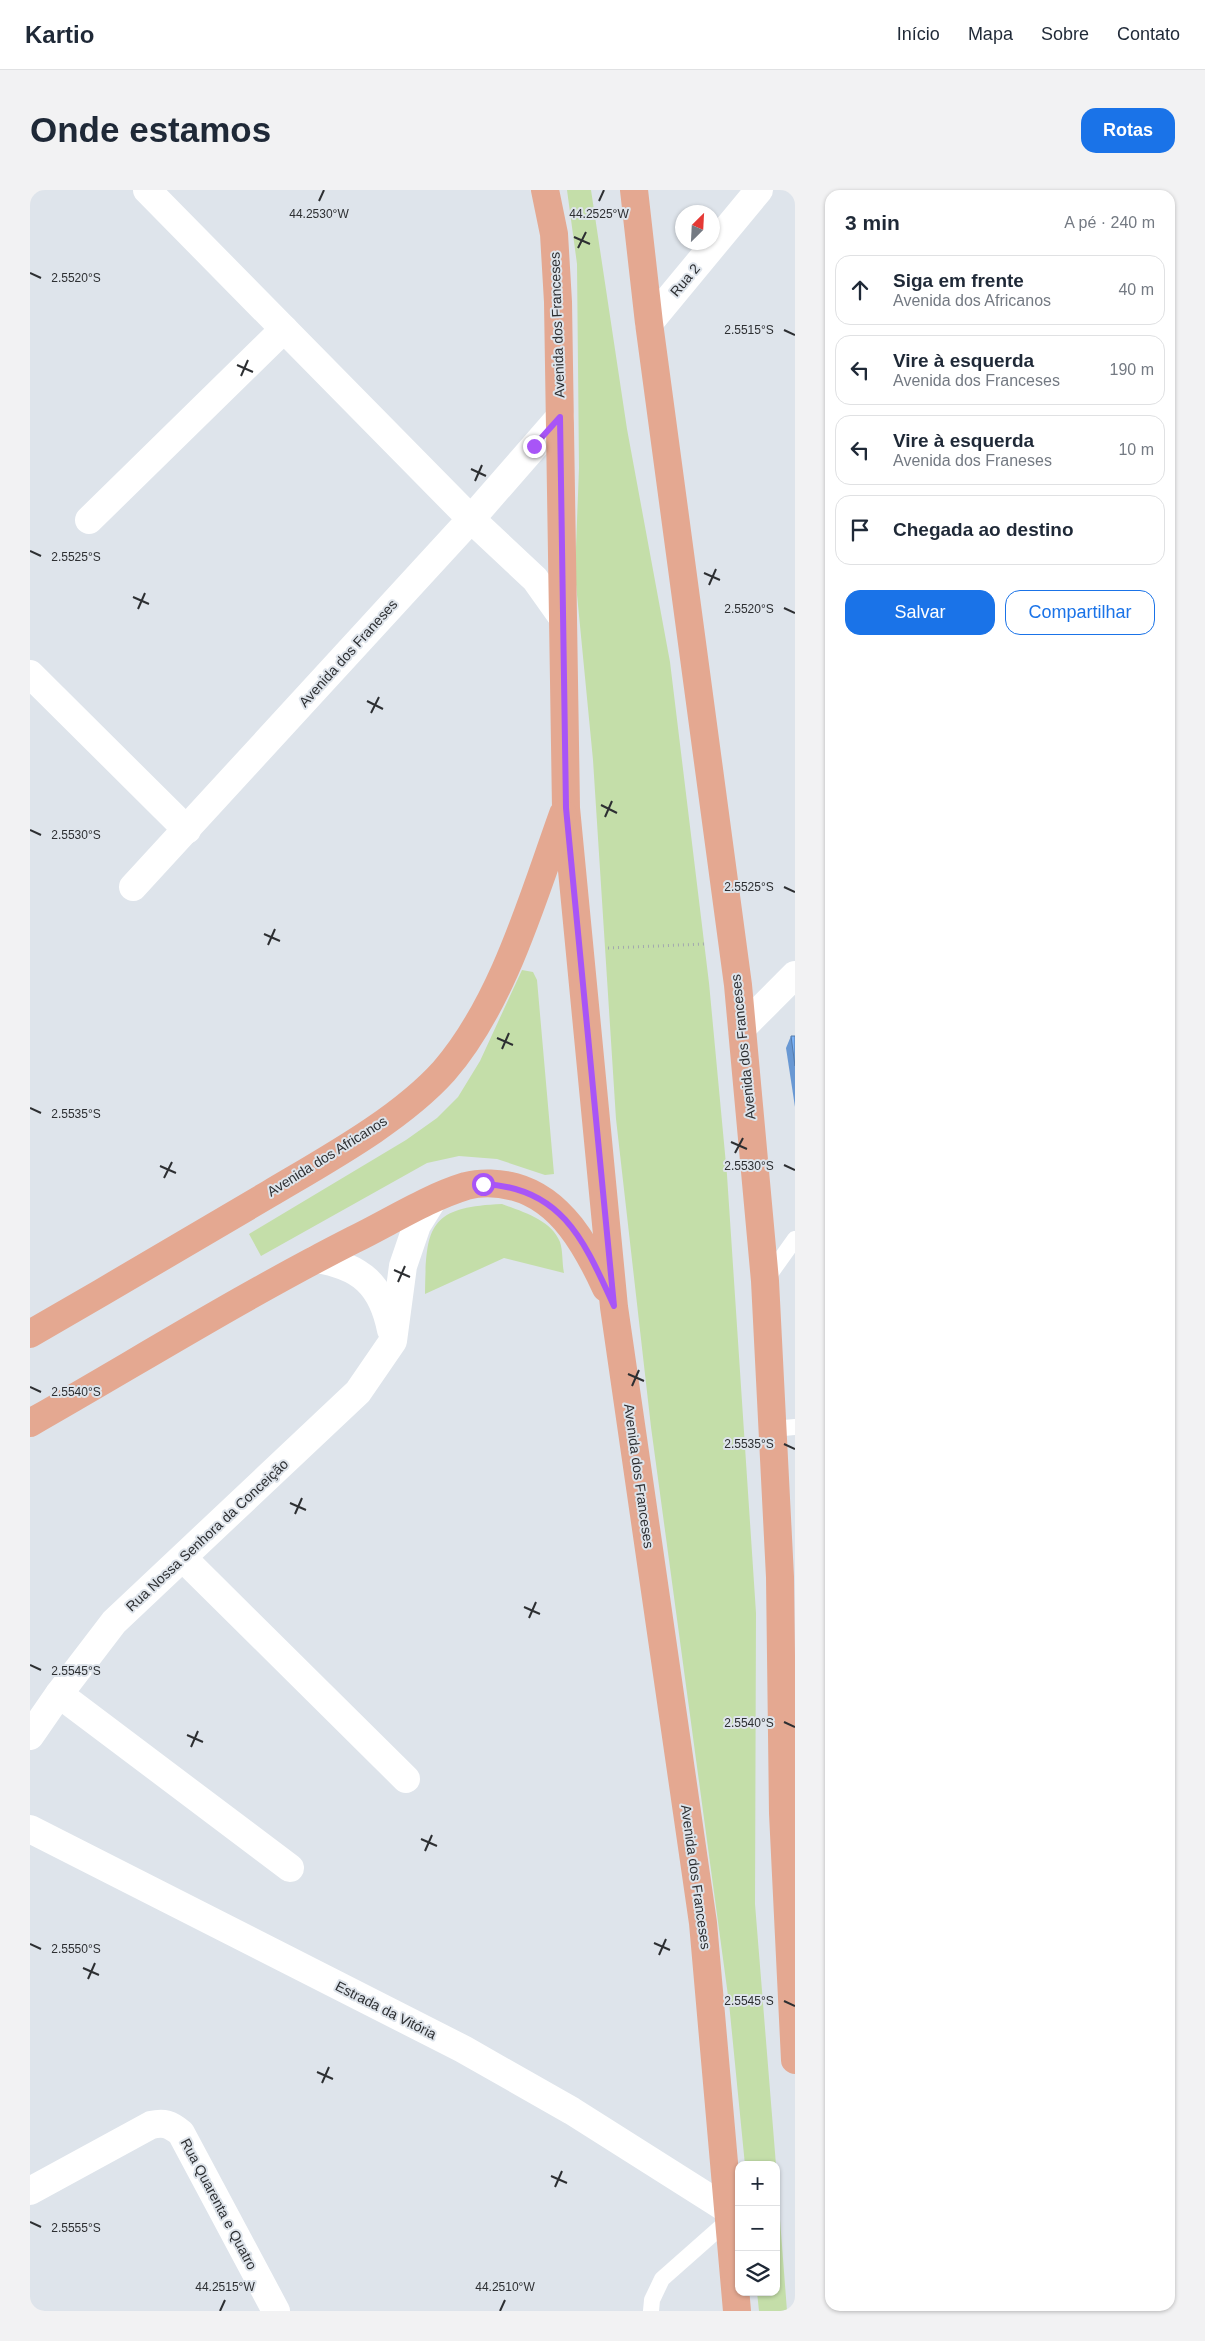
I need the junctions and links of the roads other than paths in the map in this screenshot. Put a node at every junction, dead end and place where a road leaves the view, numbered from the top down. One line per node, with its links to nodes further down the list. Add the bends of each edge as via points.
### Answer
1 (147, 190): 8 (street)
2 (535, 190): 6 (main road)
3 (544, 190): 6 (main road, Avenida dos Franceses)
4 (634, 190): 7 (main road, Avenida dos Franceses)
5 (759, 190): 7 (street, Rua 2)
6 (554, 234): 9 (main road, Avenida dos Franceses)
7 (649, 323): 18 (main road, Avenida dos Franceses)
8 (284, 329): 10 (street); 11 (street)
9 (560, 417): 10 (street, Avenida dos Franeses); 12 (main road, Avenida dos Franceses)
10 (471, 519): 12 (street, via 535,579); 15 (street, Avenida dos Franeses)
11 (89, 520)
12 (562, 616): 14 (main road, Avenida dos Franceses)
13 (30, 674): 15 (street)
14 (566, 808): 23 (main road, Avenida dos Franceses); 24 (main road, Avenida dos Africanos, via 499,982 472,1031 444,1071 403,1107 349,1146)
15 (187, 830): 16 (street, Avenida dos Franeses)
16 (133, 887)
17 (795, 975): 18 (street)
18 (742, 1028): 22 (main road, Avenida dos Franceses)
19 (432, 1201): 21 (main road); 23 (main road, via 466,1186 483,1184 515,1187 543,1200 580,1238); 25 (street, Rua Nossa Senhora da Conceição, via 417,1225 403,1266)
20 (795, 1239): 22 (lane)
21 (316, 1259): 25 (street, via 344,1266 374,1286 385,1307); 26 (main road)
22 (765, 1281): 27 (main road, Avenida dos Franceses)
23 (614, 1306): 36 (main road, Avenida dos Franceses, via 703,1923)
24 (30, 1334)
25 (393, 1341): 28 (street, Rua Nossa Senhora da Conceição, via 358,1392)
26 (30, 1423)
27 (784, 1428): 34 (main road, Avenida dos Franceses, via 780,1578 783,1813)
28 (183, 1558): 29 (street, Rua Nossa Senhora da Conceição, via 114,1622); 31 (street)
29 (59, 1694): 30 (street, Rua Nossa Senhora da Conceição); 33 (street)
30 (30, 1736)
31 (406, 1779)
32 (30, 1829): 36 (street, Estrada da Vitória, via 463,2050 572,2111)
33 (290, 1868)
34 (795, 2060)
35 (30, 2191): 37 (street, Rua Quarenta e Quatro, via 151,2125 163,2123 172,2126 181,2133)
36 (730, 2215): 38 (lane, via 662,2279 652,2300); 39 (main road, Avenida dos Franceses)
37 (275, 2311)
38 (651, 2311)
39 (738, 2311)

